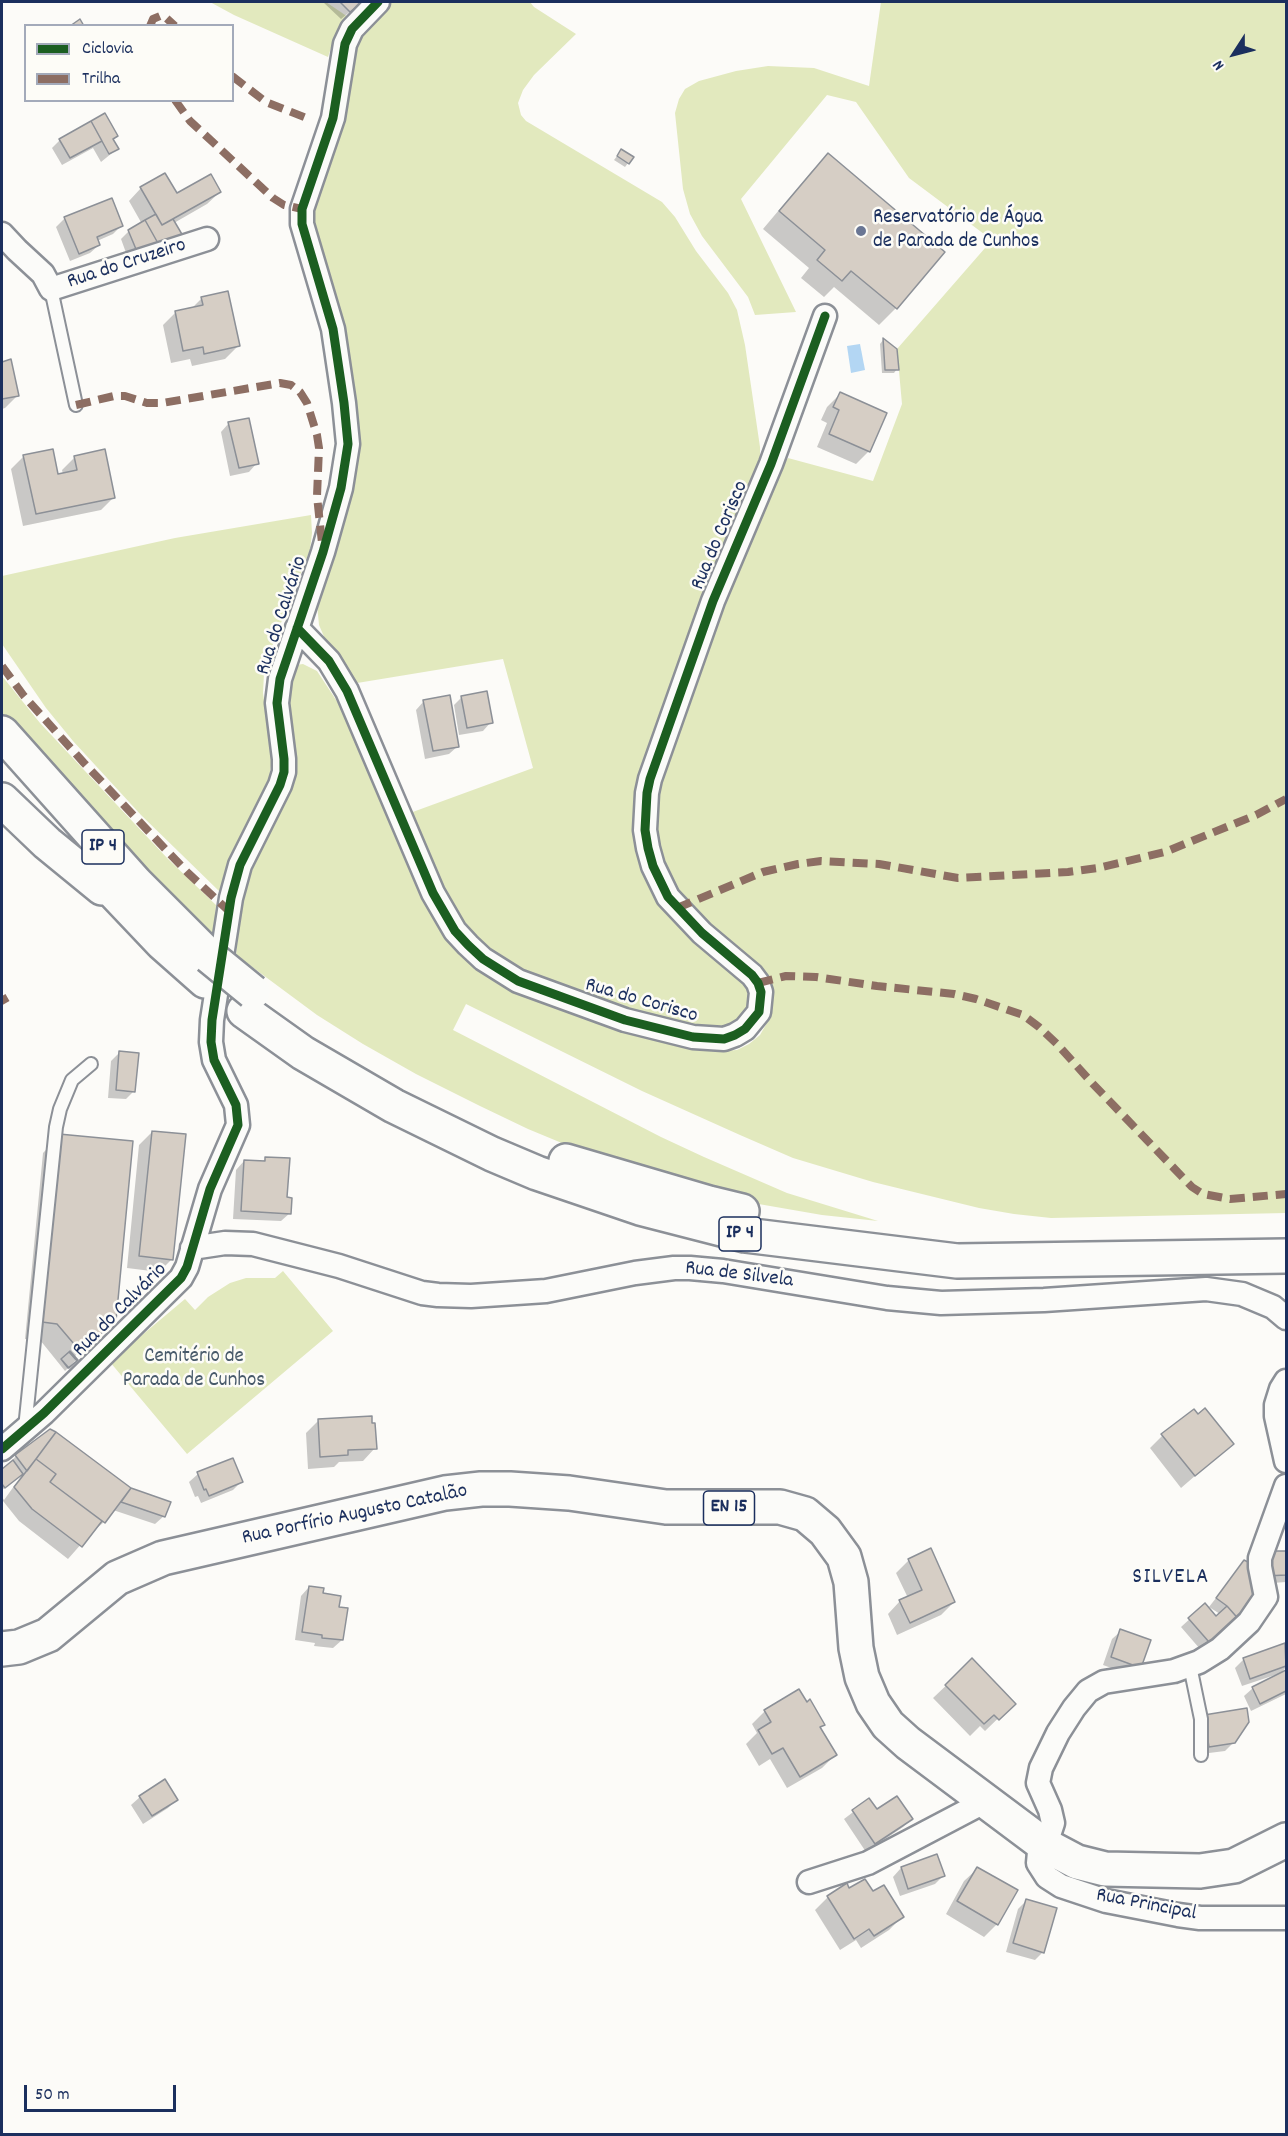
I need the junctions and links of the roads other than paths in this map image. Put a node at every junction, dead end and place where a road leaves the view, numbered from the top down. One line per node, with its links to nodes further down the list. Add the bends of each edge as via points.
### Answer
1 (378, 2): 7 (street, Rua do Calvário, via 352,29 345,44 333,118 302,209 302,224 333,329 348,444 338,499)
2 (2, 234): 4 (street, Rua do Cruzeiro, via 43,274)
3 (207, 239): 4 (street, Rua do Cruzeiro)
4 (51, 289): 6 (lane)
5 (825, 316): 7 (street, Rua do Corisco, via 771,464 713,601 647,793 648,848 668,897 702,933 752,975 761,992 759,1012 735,1035 724,1039 693,1037 625,1020 518,981 483,959 455,931 429,885 347,691 328,661)
6 (76, 405)
7 (297, 627): 16 (street, Rua do Calvário, via 278,691 284,772 234,882 212,1020 212,1051 236,1105 238,1125 210,1189)
8 (2, 733): 12 (main road, IP 4)
9 (2, 760): 11 (main road, IP 4, via 69,844)
10 (2, 800): 11 (main road, via 47,843)
11 (127, 908): 12 (main road, IP 4, via 162,943)
12 (207, 969): 13 (main road, IP 4)
13 (249, 1002): 15 (main road, IP 4, via 401,1092 528,1150 709,1203 829,1231 957,1246); 17 (main road, IP 4, via 303,1053 445,1132 537,1173 640,1208 722,1230 957,1262)
14 (91, 1064): 20 (lane, via 72,1080 56,1127)
15 (1287, 1240)
16 (192, 1248): 18 (street, Rua de Silvela, via 253,1244 438,1295 546,1291 635,1273 690,1268 941,1303 1206,1289 1242,1294); 20 (street, Rua do Calvário, via 176,1284)
17 (1287, 1256)
18 (1287, 1318)
19 (1287, 1382): 22 (street, via 1276,1405)
20 (25, 1429): 21 (street, Rua do Calvário)
21 (2, 1449)
22 (1287, 1461)
23 (1287, 1486): 25 (street, via 1260,1558 1266,1597 1262,1605 1220,1649)
24 (2, 1649): 27 (main road, Rua Porfírio Augusto Catalão / EN 15, via 19,1647 48,1635 117,1578 155,1561 445,1493 510,1489 666,1507 780,1507 805,1514 825,1531 844,1557 851,1582 858,1662 880,1715 908,1743)
25 (1190, 1666): 26 (lane, via 1200,1719); 29 (street, via 1104,1682 1081,1699 1058,1733 1039,1776 1038,1788 1053,1823)
26 (1201, 1755)
27 (986, 1801): 29 (main road, Rua Porfírio Augusto Catalão / EN 15); 30 (street, via 868,1863)
28 (1287, 1840): 29 (main road, Rua Porfírio Augusto Catalão / EN 15, via 1244,1862 1211,1871 1105,1869 1077,1862)
29 (1043, 1844): 31 (street, Rua Principal, via 1038,1863 1043,1873 1061,1886 1088,1896 1128,1907 1189,1916)
30 (809, 1882)
31 (1287, 1918)

